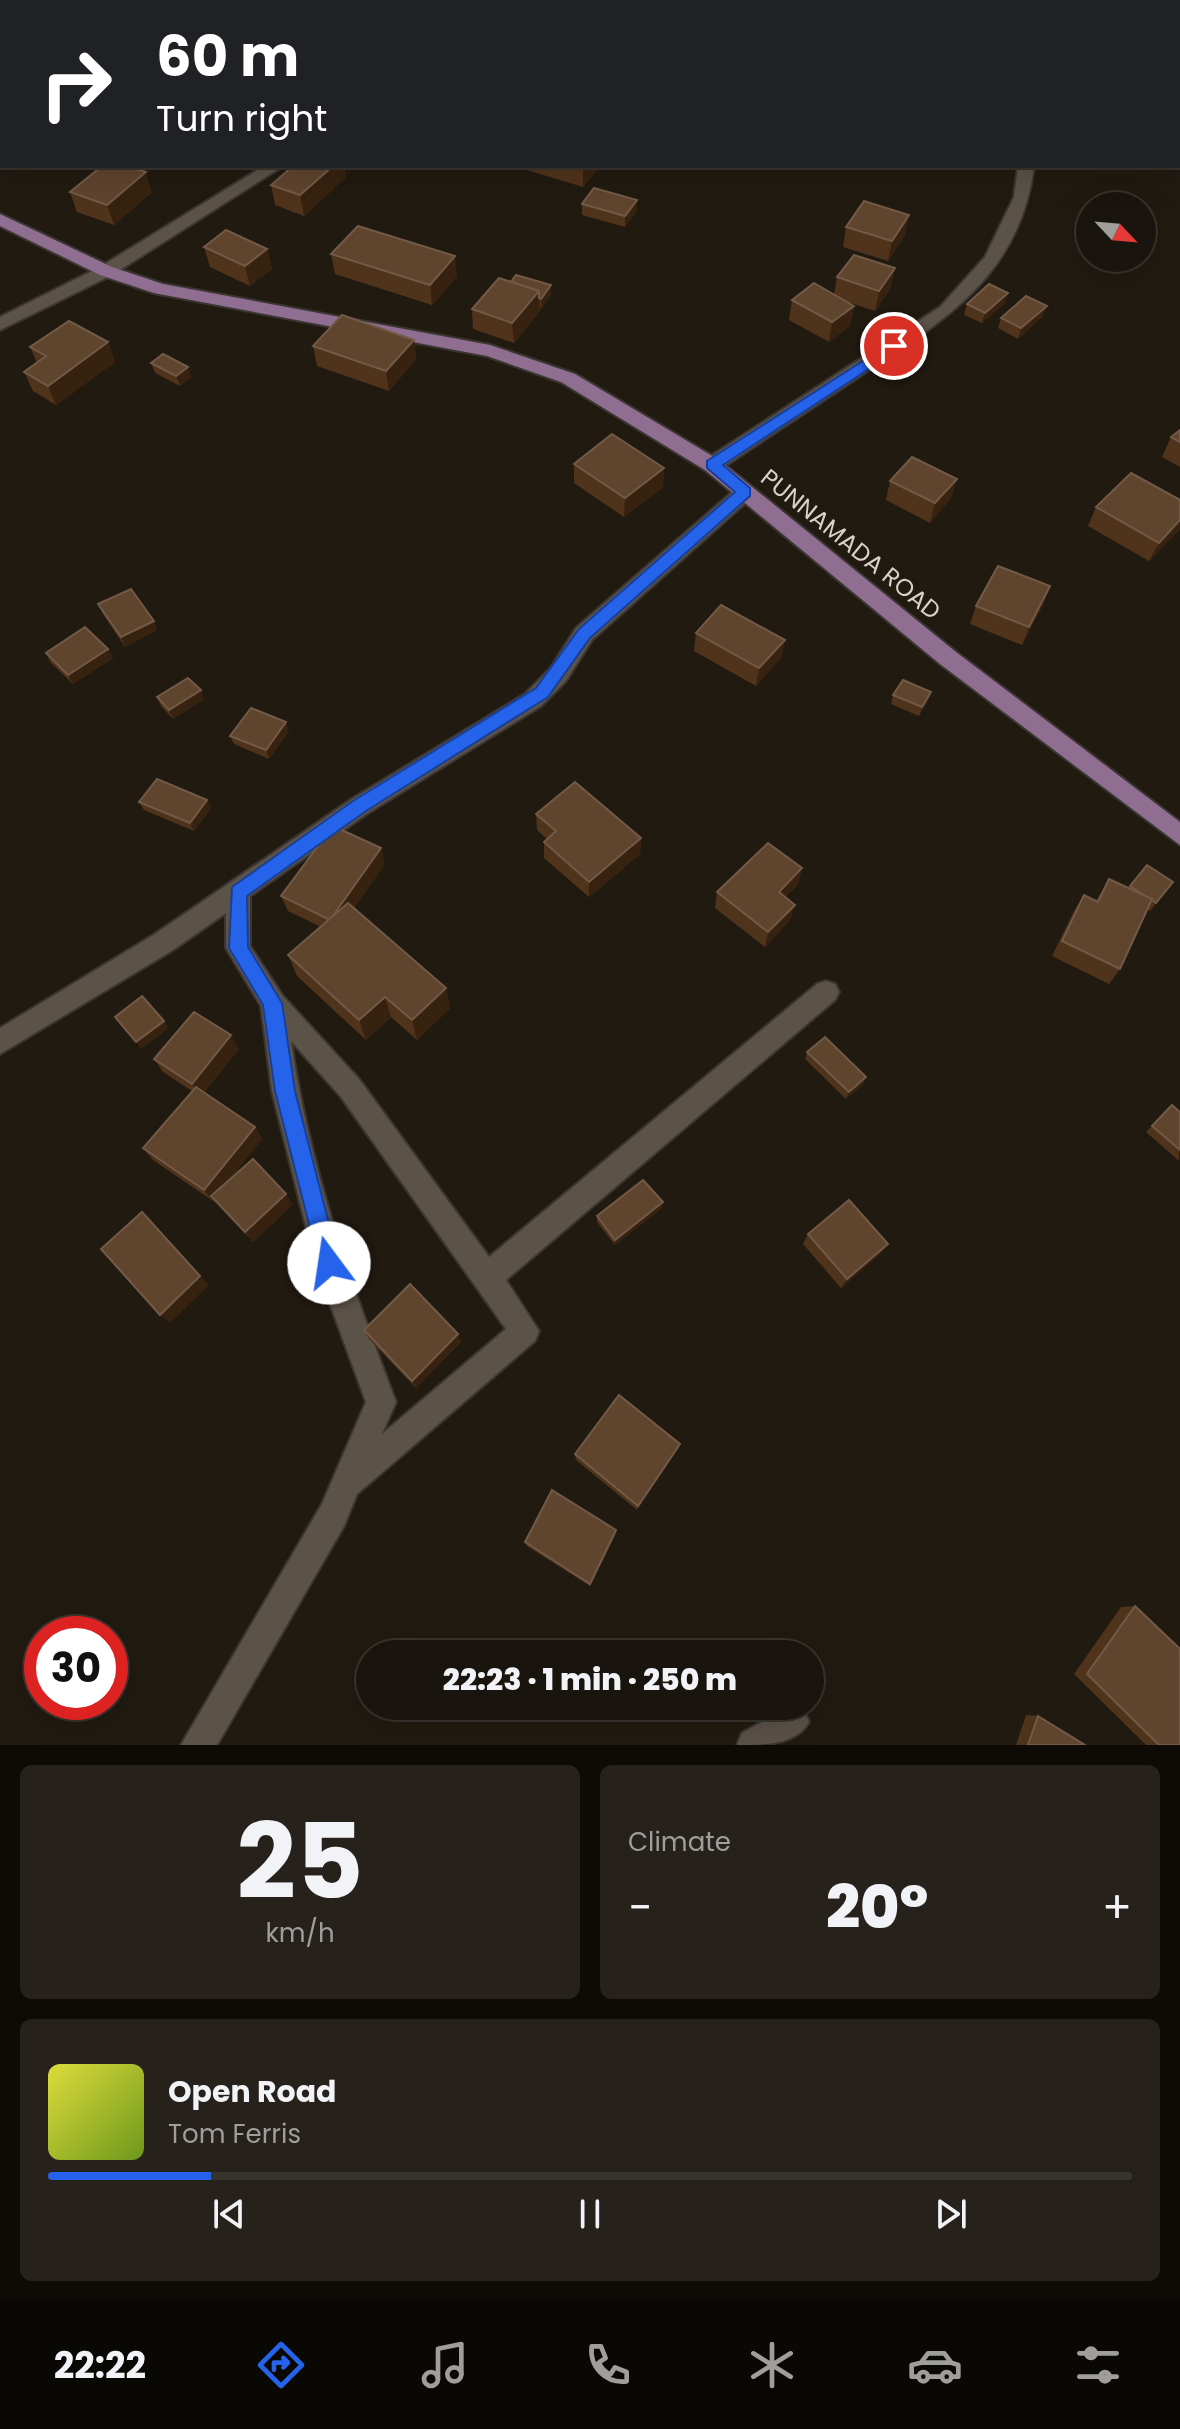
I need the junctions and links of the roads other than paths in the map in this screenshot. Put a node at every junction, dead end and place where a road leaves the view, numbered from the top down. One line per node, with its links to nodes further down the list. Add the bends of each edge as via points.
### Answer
1 (272, 168): 4 (street)
2 (1026, 168): 6 (street, via 1022,197 993,259 946,311)
3 (0, 219): 4 (main road, PUNNAMADA ROAD)
4 (106, 271): 5 (street); 6 (main road, PUNNAMADA ROAD, via 214,300 490,351 568,378)
5 (0, 324)
6 (712, 465): 7 (main road, PUNNAMADA ROAD)
7 (745, 492): 8 (main road, PUNNAMADA ROAD, via 948,658); 9 (street, via 584,634 558,675 533,700 360,806)
8 (1180, 835)
9 (238, 892): 11 (street, via 238,948); 12 (street)
10 (826, 992): 13 (street)
11 (273, 1003): 13 (street, via 350,1088); 14 (street, via 285,1091 329,1263 381,1402)
12 (0, 1042)
13 (486, 1278): 14 (street, via 525,1331)
14 (345, 1487): 16 (street)
15 (792, 1722): 17 (street)
16 (198, 1745)
17 (754, 1745)

